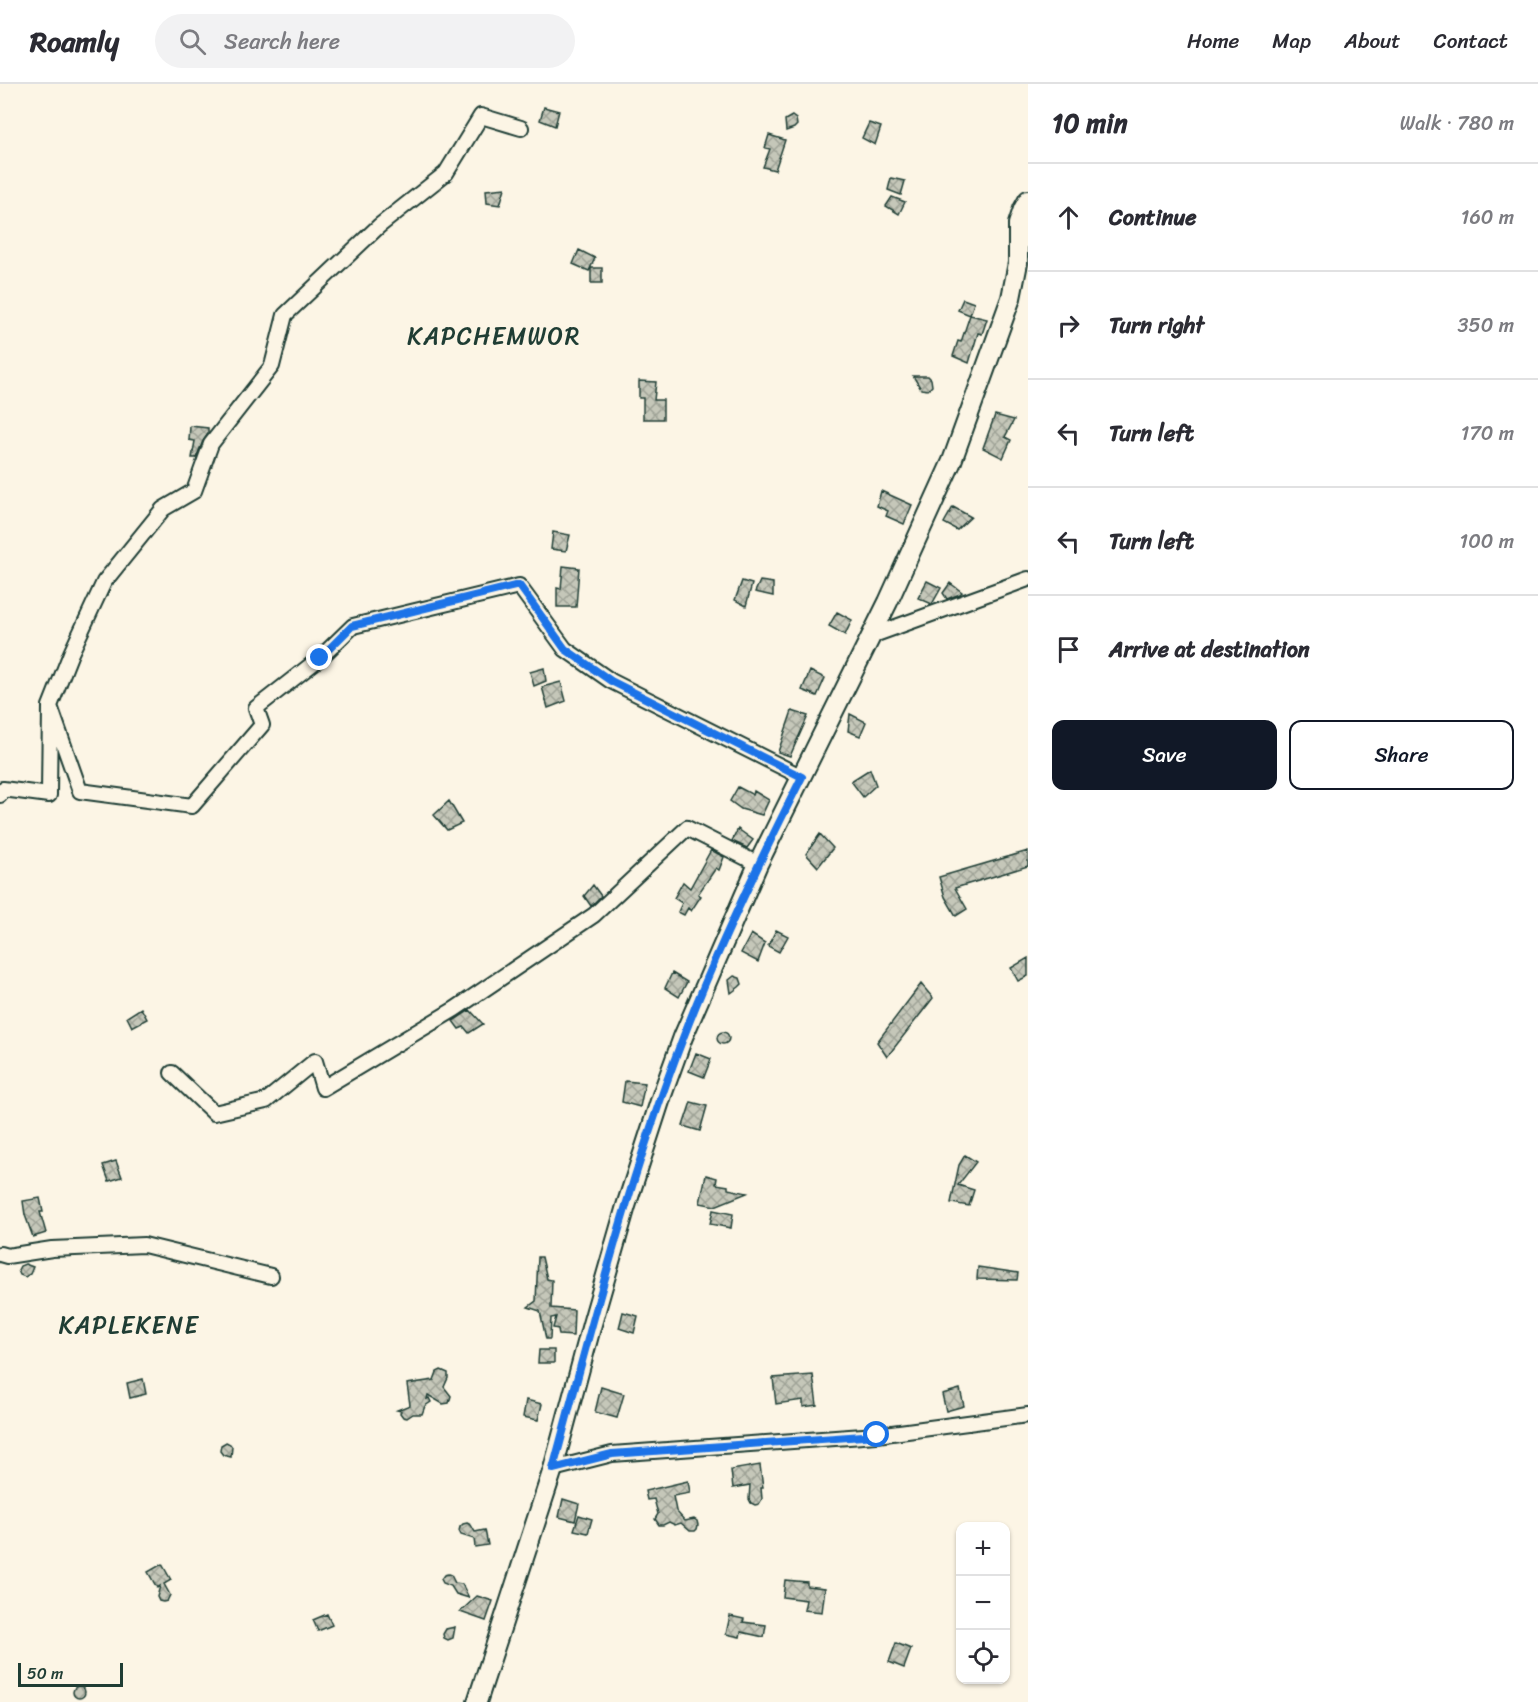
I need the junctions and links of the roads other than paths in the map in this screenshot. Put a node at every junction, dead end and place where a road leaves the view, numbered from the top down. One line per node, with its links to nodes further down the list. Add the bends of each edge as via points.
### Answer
1 (521, 128): 5 (street, via 481,116 446,173 378,226 285,315 272,366 211,444 194,491 163,510 104,582)
2 (1028, 200): 4 (street, via 1018,224 1018,263 1007,309 952,461)
3 (1028, 579): 4 (street)
4 (871, 636): 6 (street)
5 (50, 706): 6 (street, via 80,791 192,806 262,725 256,708 320,658 352,626 519,585 565,649 611,681); 7 (street, via 49,795 3,789)
6 (802, 777): 8 (street)
7 (0, 795)
8 (758, 864): 9 (street, via 687,828 594,915 455,1009 322,1088 315,1061 266,1101 214,1113); 13 (street, via 662,1095 626,1206)
9 (172, 1073)
10 (0, 1254): 11 (street, via 144,1245)
11 (271, 1276)
12 (1028, 1415): 13 (street, via 877,1435 612,1454)
13 (553, 1469): 14 (street)
14 (477, 1702)

